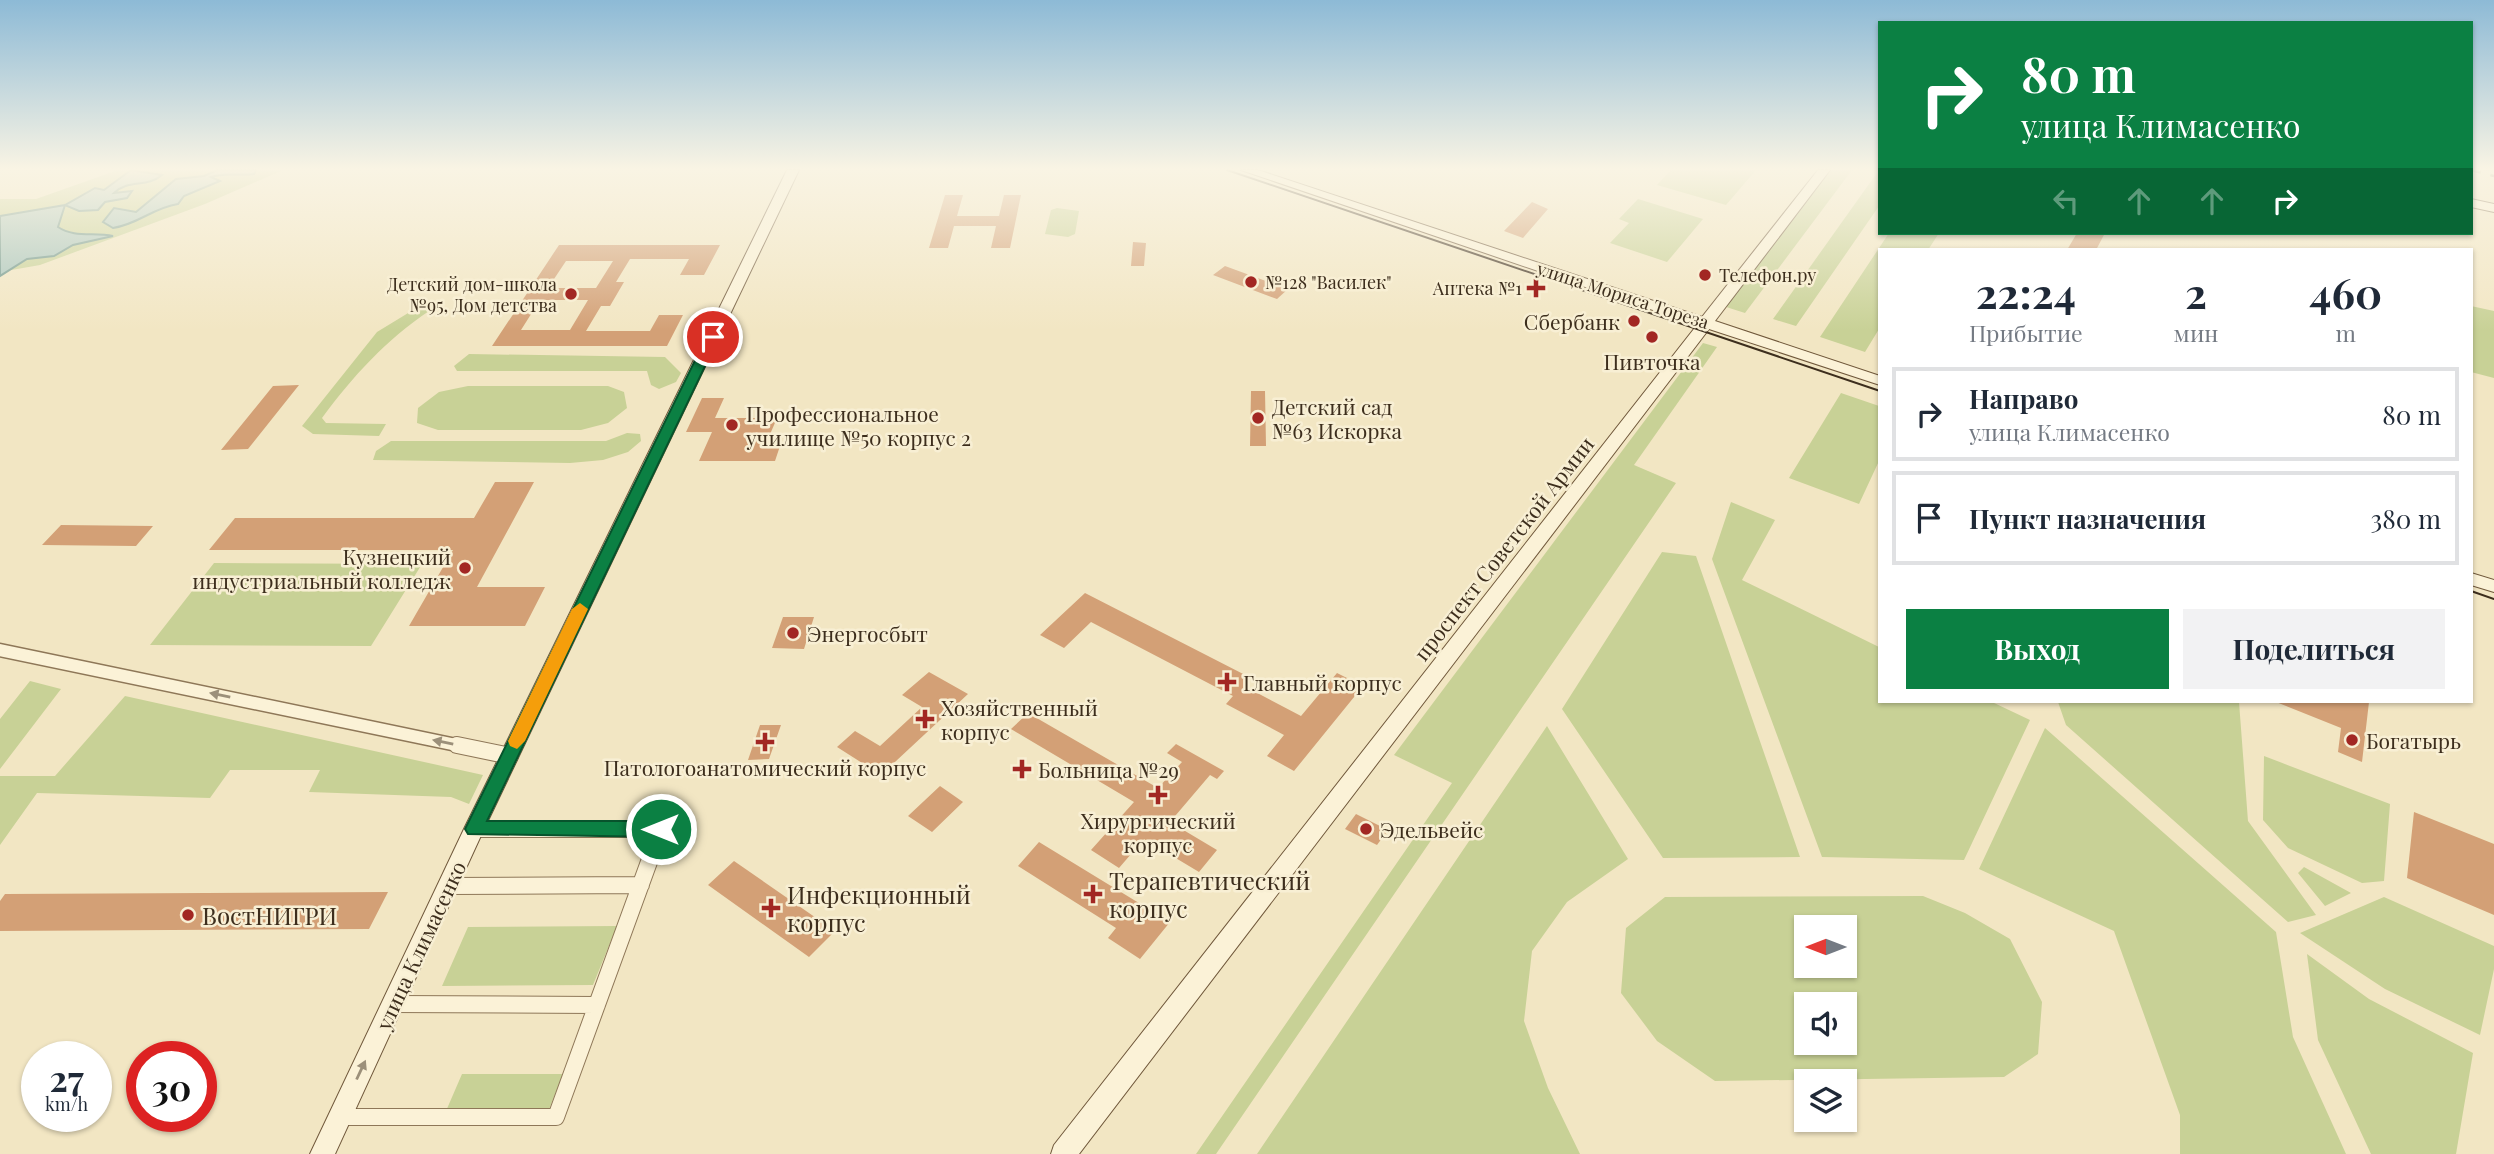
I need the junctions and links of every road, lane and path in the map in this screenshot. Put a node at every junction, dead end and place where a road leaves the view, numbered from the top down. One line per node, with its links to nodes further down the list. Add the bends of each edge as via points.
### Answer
1 (767, 224): 9 (street, улица Климасенко)
2 (1410, 224): 4 (street, улица Мориса Тореза)
3 (1782, 224): 4 (street, проспект Советской Армии)
4 (1706, 322): 5 (street, улица Мориса Тореза); 17 (street, проспект Советской Армии)
5 (1878, 380)
6 (2473, 580): 7 (street)
7 (2494, 586)
8 (0, 650): 9 (street, one-way to 8)
9 (509, 756): 10 (street, улица Климасенко)
10 (474, 829): 11 (street, via 661,829); 12 (street, улица Климасенко)
11 (640, 885): 12 (street); 14 (street)
12 (447, 886): 13 (street, улица Климасенко)
13 (392, 1004): 14 (street); 15 (street, улица Климасенко, one-way to 13)
14 (597, 1005): 15 (street, via 556,1116)
15 (338, 1117): 16 (street, улица Климасенко)
16 (321, 1154)
17 (1063, 1154)

